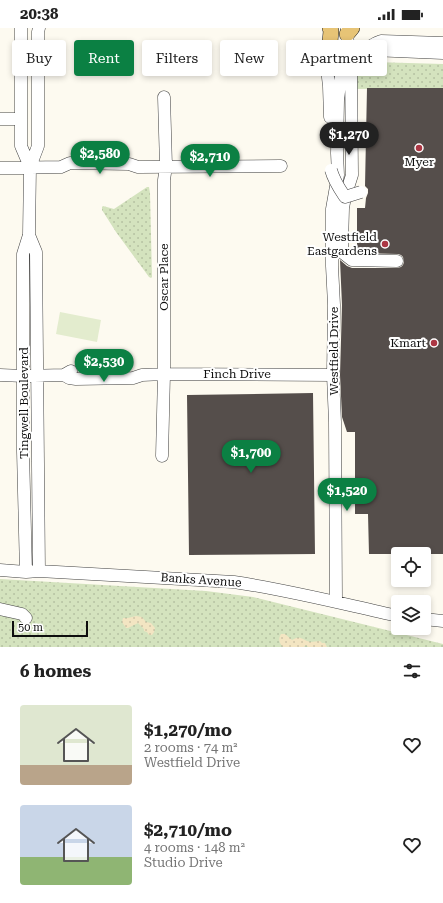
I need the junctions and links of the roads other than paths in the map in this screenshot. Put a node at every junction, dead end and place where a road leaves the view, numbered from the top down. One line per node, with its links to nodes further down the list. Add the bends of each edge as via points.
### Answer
1 (21, 28): 16 (street, Tingwell Boulevard)
2 (39, 28): 19 (street, Tingwell Boulevard, via 38,146)
3 (330, 28): 5 (main road)
4 (346, 29): 6 (street, Westfield Drive)
5 (330, 40)
6 (344, 40)
7 (387, 41): 8 (street)
8 (443, 43)
9 (387, 51): 10 (street)
10 (443, 53)
11 (327, 76): 22 (street, bridge, via 331,170)
12 (337, 76): 27 (street, Westfield Drive, via 338,175 332,209)
13 (351, 76): 21 (street)
14 (164, 97): 17 (street, Oscar Place)
15 (0, 119): 16 (street)
16 (21, 119): 19 (street, Tingwell Boulevard, via 21,146)
17 (166, 166): 18 (street); 19 (street, via 138,167 129,171 70,171 61,167); 25 (street, Oscar Place)
18 (280, 166)
19 (30, 167): 20 (street); 23 (street, Tingwell Boulevard)
20 (0, 168)
21 (352, 175): 22 (street); 22 (street, bridge, via 363,192)
22 (344, 202): 24 (street, via 343,253 352,260)
23 (29, 235): 28 (street, Tingwell Boulevard, via 23,254); 29 (street, Tingwell Boulevard, via 36,252)
24 (397, 261)
25 (164, 374): 27 (street, Finch Drive); 29 (street, Finch Drive, via 133,378 76,379 64,375); 30 (street, Oscar Place)
26 (0, 375): 28 (street, Finch Drive)
27 (333, 375): 34 (street, Westfield Drive)
28 (24, 376): 29 (street, Finch Drive); 33 (street, Tingwell Boulevard)
29 (38, 376): 32 (street, Tingwell Boulevard)
30 (162, 456)
31 (0, 570): 33 (street, Banks Avenue)
32 (40, 571): 33 (street, Banks Avenue); 34 (street, Banks Avenue, via 234,582)
33 (26, 572)
34 (336, 601): 36 (street, Banks Avenue)
35 (0, 609): 37 (street, via 22,614)
36 (391, 614)
37 (26, 618)
38 (431, 620): 39 (street)
39 (443, 621)

